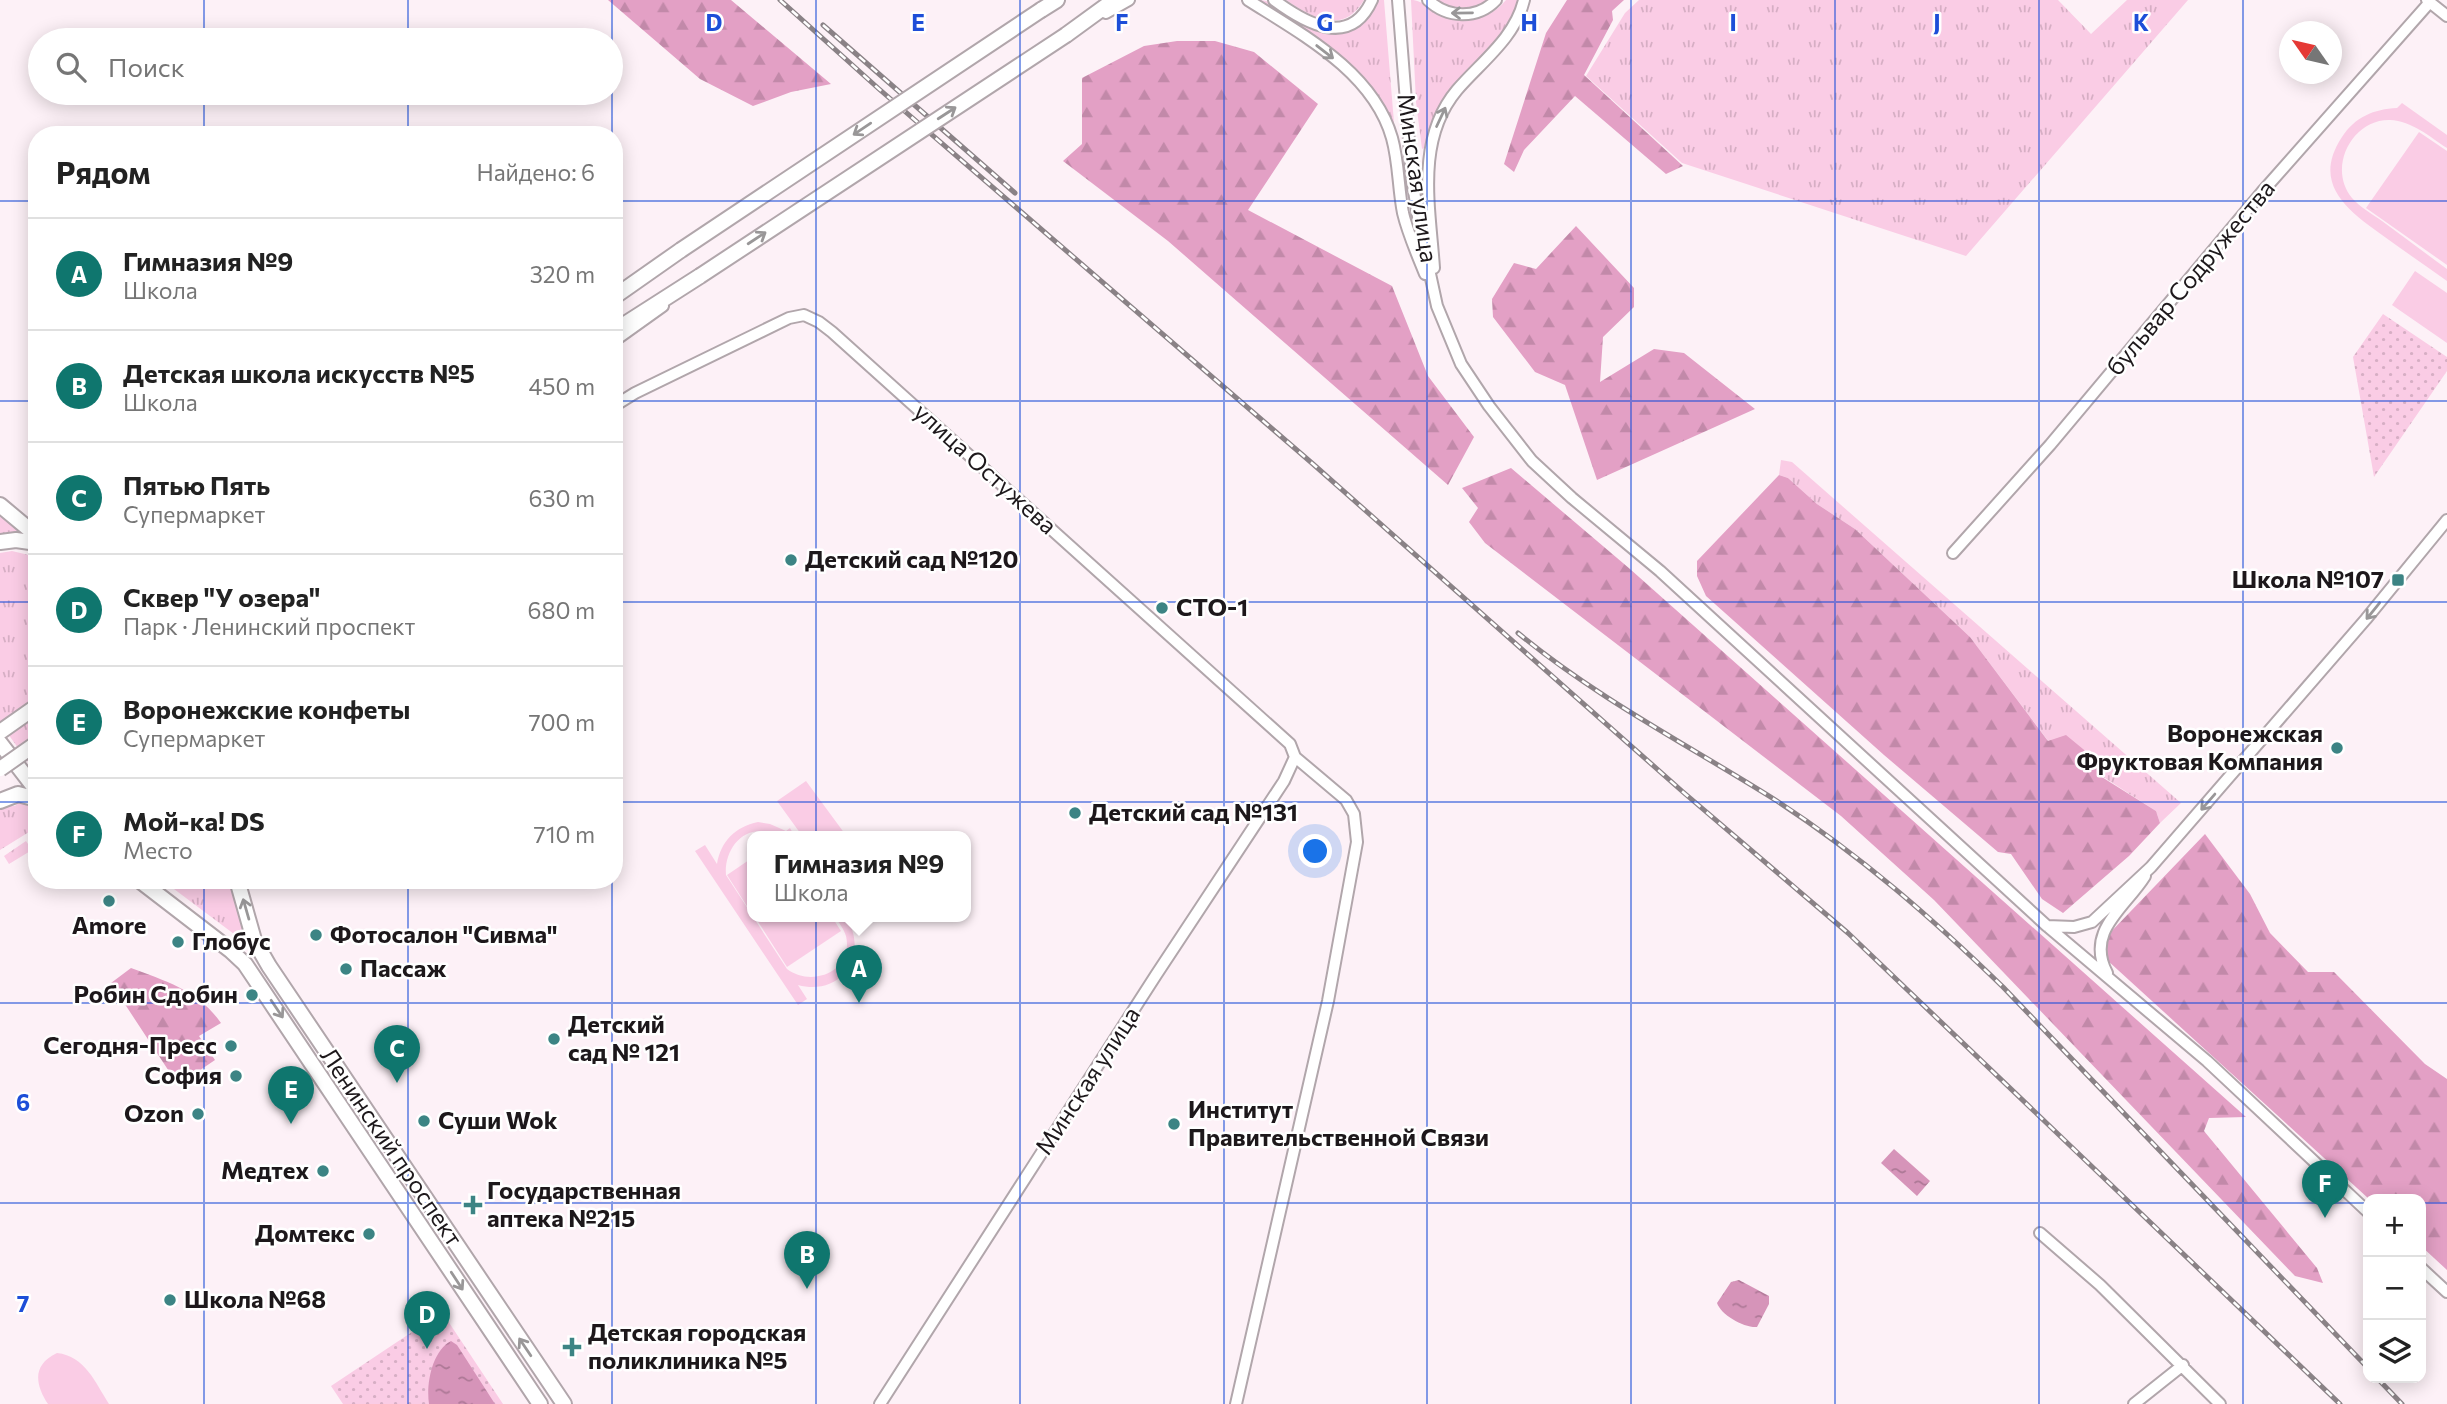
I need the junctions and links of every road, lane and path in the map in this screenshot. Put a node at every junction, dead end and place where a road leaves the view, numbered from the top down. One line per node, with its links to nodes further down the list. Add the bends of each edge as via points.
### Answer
1 (1056, 0): 14 (main road, one-way to 14, bridge)
2 (1114, 0): 13 (main road)
3 (1129, 0): 13 (street)
4 (1248, 0): 18 (street, one-way to 18, via 1349,72 1378,107 1395,152 1404,213)
5 (1274, 0): 6 (street, via 1314,25 1338,28 1361,17)
6 (1372, 0)
7 (1428, 0): 8 (street, one-way to 7, via 1483,10 1458,15)
8 (1496, 0)
9 (1524, 0): 18 (street, one-way to 9, via 1428,162 1433,136 1449,101 1510,32)
10 (1399, 1): 18 (street, Минская улица, via 1412,178)
11 (2428, 1): 12 (street); 29 (street, бульвар Содружества)
12 (2447, 16)
13 (1066, 35): 15 (main road, one-way to 13, bridge)
14 (681, 250): 16 (main road); 17 (main road)
15 (700, 276): 19 (main road); 20 (street)
16 (623, 285)
17 (623, 291)
18 (1437, 306): 42 (street, Минская улица, via 1479,393 1532,461 1660,571)
19 (623, 325)
20 (623, 335)
21 (623, 392): 22 (street)
22 (635, 393): 23 (street, улица Остужева); 34 (street, улица Остужева, via 789,318 804,315 819,321 1290,744)
23 (623, 400)
24 (0, 505): 26 (main road)
25 (2447, 520): 39 (street, one-way to 39)
26 (28, 528)
27 (0, 542): 28 (main road)
28 (28, 542)
29 (1953, 553)
30 (28, 713): 31 (main road)
31 (0, 733)
32 (0, 743): 36 (main road)
33 (28, 749): 35 (main road, bridge)
34 (1295, 757): 51 (street, Минская улица, via 1284,781); 52 (street, улица Остужева, via 1346,800 1354,814 1357,842 1328,1001)
35 (0, 769)
36 (28, 779)
37 (28, 797): 38 (main road, via 18,794)
38 (0, 801)
39 (2151, 867): 42 (street, via 2092,922); 43 (street, via 2103,932 2100,958)
40 (151, 889): 49 (main road, Ленинский проспект, one-way to 49, via 245,964)
41 (240, 889): 50 (main road, Ленинский проспект, one-way to 41, via 269,965 254,940)
42 (2047, 926): 43 (street, Минская улица)
43 (2112, 981): 44 (street, Минская улица, via 2207,1061)
44 (2363, 1207)
45 (2040, 1233): 48 (street)
46 (2426, 1273): 47 (street)
47 (2447, 1292)
48 (2183, 1365): 53 (street); 54 (street)
49 (540, 1404)
50 (564, 1404)
51 (880, 1404)
52 (1236, 1404)
53 (2134, 1404)
54 (2220, 1404)

